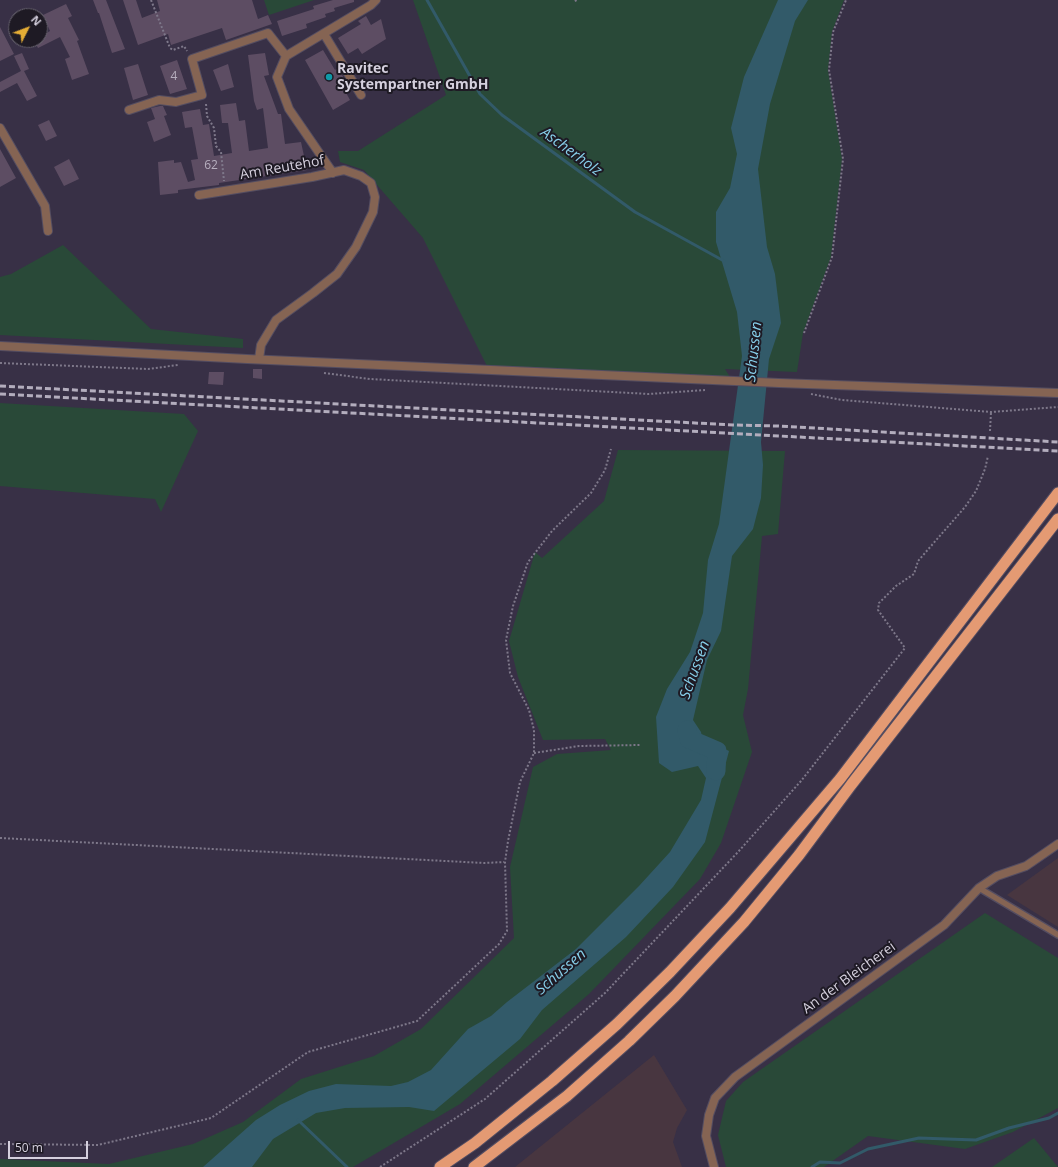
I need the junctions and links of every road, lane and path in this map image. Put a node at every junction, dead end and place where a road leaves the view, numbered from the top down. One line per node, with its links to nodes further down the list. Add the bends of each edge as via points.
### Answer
1 (151, 0): 6 (path, via 170,48 172,50 184,46)
2 (376, 0): 4 (street)
3 (846, 0): 15 (path, via 833,32 829,70 843,159 832,257)
4 (324, 34): 5 (street); 8 (street)
5 (286, 56): 6 (street, via 268,32); 11 (street, Am Reutehof, via 277,77 289,109)
6 (192, 59): 7 (street)
7 (202, 95): 9 (street, via 176,102 159,100); 12 (path, via 207,116 214,128 216,146 221,152)
8 (361, 95)
9 (129, 110)
10 (0, 128): 14 (street, via 45,206)
11 (333, 173): 12 (street, Am Reutehof); 17 (street, via 344,170 371,183 375,197 373,212 356,247 337,274 276,320 261,345)
12 (225, 191): 13 (street, Am Reutehof)
13 (199, 196)
14 (48, 232)
15 (804, 333)
16 (0, 346): 17 (street)
17 (259, 359): 22 (street)
18 (0, 363): 19 (path, via 148,369)
19 (179, 365)
20 (324, 373): 21 (path, via 370,379 649,394)
21 (710, 390)
22 (1058, 393)
23 (809, 394): 25 (path, via 842,400)
24 (1058, 406): 25 (path)
25 (991, 412): 26 (path)
26 (990, 431)
27 (612, 449): 32 (path, via 605,470 591,492 552,531 528,562 513,606 506,640 510,673 530,710 534,730)
28 (988, 456): 39 (path, via 976,491 965,507 918,561 914,574 879,603 878,610 905,648 801,781 605,993 485,1098)
29 (1058, 493): 40 (highway, via 840,778 730,908 670,972 605,1035 475,1143)
30 (1058, 519): 41 (highway, via 799,855 744,922 629,1041 567,1096)
31 (641, 745): 32 (path, via 579,746)
32 (534, 752): 35 (path, via 520,782)
33 (0, 838): 35 (path)
34 (1058, 844): 36 (street, An der Bleicherei, via 1026,866 997,876)
35 (505, 862): 38 (path, via 507,931 504,937 417,1021 308,1052 211,1118 98,1145)
36 (979, 888): 37 (lane); 42 (street, An der Bleicherei, via 944,925 735,1077 715,1098 706,1136)
37 (1058, 935)
38 (0, 1144)
39 (380, 1167)
40 (440, 1167)
41 (474, 1167)
42 (714, 1167)

